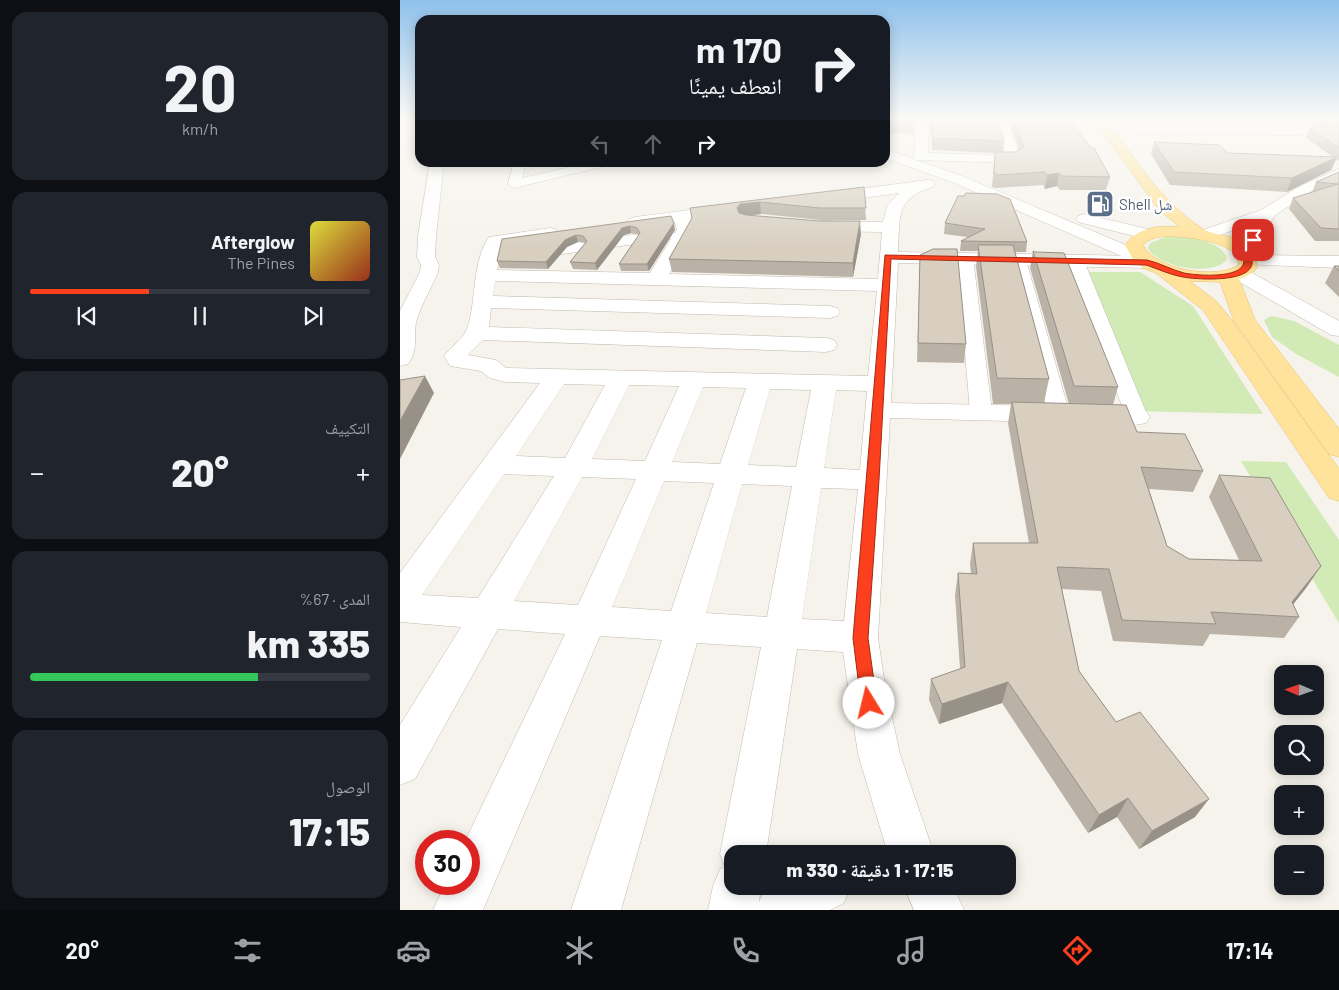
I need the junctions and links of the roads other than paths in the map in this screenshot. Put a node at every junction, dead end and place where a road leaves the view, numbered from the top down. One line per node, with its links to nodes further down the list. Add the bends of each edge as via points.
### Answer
1 (911, 162): 12 (street)
2 (912, 162): 10 (street)
3 (924, 162): 10 (street)
4 (986, 162): 10 (street)
5 (1116, 162): 13 (main road)
6 (1132, 162): 24 (main road, via 1166,208)
7 (436, 167): 50 (street, via 426,257 429,272 406,320 405,346)
8 (519, 167): 9 (street, via 514,184)
9 (588, 167)
10 (924, 170): 12 (street); 14 (street); 20 (street, via 896,202); 22 (street, via 1082,219)
11 (1339, 173): 16 (street)
12 (957, 179): 31 (street)
13 (1130, 182)
14 (812, 200)
15 (746, 208): 17 (street)
16 (1267, 213): 24 (street); 32 (street)
17 (683, 223): 18 (street); 21 (street); 25 (street, via 668,235); 38 (street)
18 (615, 224)
19 (806, 225): 20 (street)
20 (891, 227): 34 (street)
21 (718, 228)
22 (1150, 229): 24 (main road); 31 (main road, via 1134,245 1137,254)
23 (568, 230): 33 (street, via 499,239 495,241)
24 (1202, 234): 32 (main road, via 1232,244)
25 (631, 240): 26 (street); 37 (street)
26 (578, 248): 33 (street); 36 (street)
27 (965, 258): 28 (street); 34 (street); 58 (street)
28 (1018, 260): 29 (street); 59 (street)
29 (1076, 261): 31 (street); 60 (street)
30 (1339, 262): 32 (street)
31 (1150, 263): 32 (main road, via 1184,275 1207,277); 68 (main road, via 1210,306)
32 (1240, 266): 45 (street); 61 (main road, via 1238,308 1245,321)
33 (488, 267): 35 (street); 40 (street)
34 (887, 271): 39 (street); 57 (street)
35 (531, 276): 36 (street); 41 (street)
36 (554, 277): 37 (street)
37 (603, 278): 38 (street)
38 (656, 279): 39 (street)
39 (718, 280): 43 (street)
40 (482, 302): 41 (street); 46 (street)
41 (506, 302): 42 (street)
42 (564, 305): 43 (street); 47 (street)
43 (703, 309): 44 (street); 48 (street)
44 (830, 312)
45 (1339, 330)
46 (477, 333): 47 (street); 51 (street, via 455,358 488,365)
47 (539, 336): 48 (street); 51 (street)
48 (687, 341): 49 (street); 54 (street)
49 (826, 345)
50 (400, 360)
51 (505, 375): 52 (street)
52 (556, 376): 53 (street); 62 (street)
53 (621, 377): 54 (street); 63 (street)
54 (682, 379): 55 (street); 64 (street)
55 (760, 381): 56 (street); 65 (street)
56 (826, 382): 57 (street); 66 (street)
57 (879, 397): 58 (street); 67 (street)
58 (981, 412): 59 (street)
59 (1059, 415): 60 (street)
60 (1136, 417)
61 (1339, 448)
62 (496, 464): 63 (street); 69 (street)
63 (574, 467): 64 (street); 71 (street)
64 (654, 470): 65 (street); 72 (street)
65 (732, 474): 66 (street); 73 (street)
66 (808, 478): 67 (street); 74 (street)
67 (873, 480): 75 (street)
68 (1339, 491)
69 (400, 599)
70 (400, 608): 71 (street)
71 (489, 614): 72 (street); 76 (street)
72 (588, 622): 73 (street); 82 (street)
73 (684, 628): 74 (street); 83 (street)
74 (782, 634): 75 (street); 77 (street)
75 (860, 638): 78 (street, via 879,754)
76 (400, 764)
77 (745, 845)
78 (902, 845)
79 (736, 895): 84 (street)
80 (809, 895): 85 (street)
81 (932, 895): 86 (street)
82 (458, 910)
83 (596, 910)
84 (733, 910)
85 (780, 910)
86 (939, 910)

